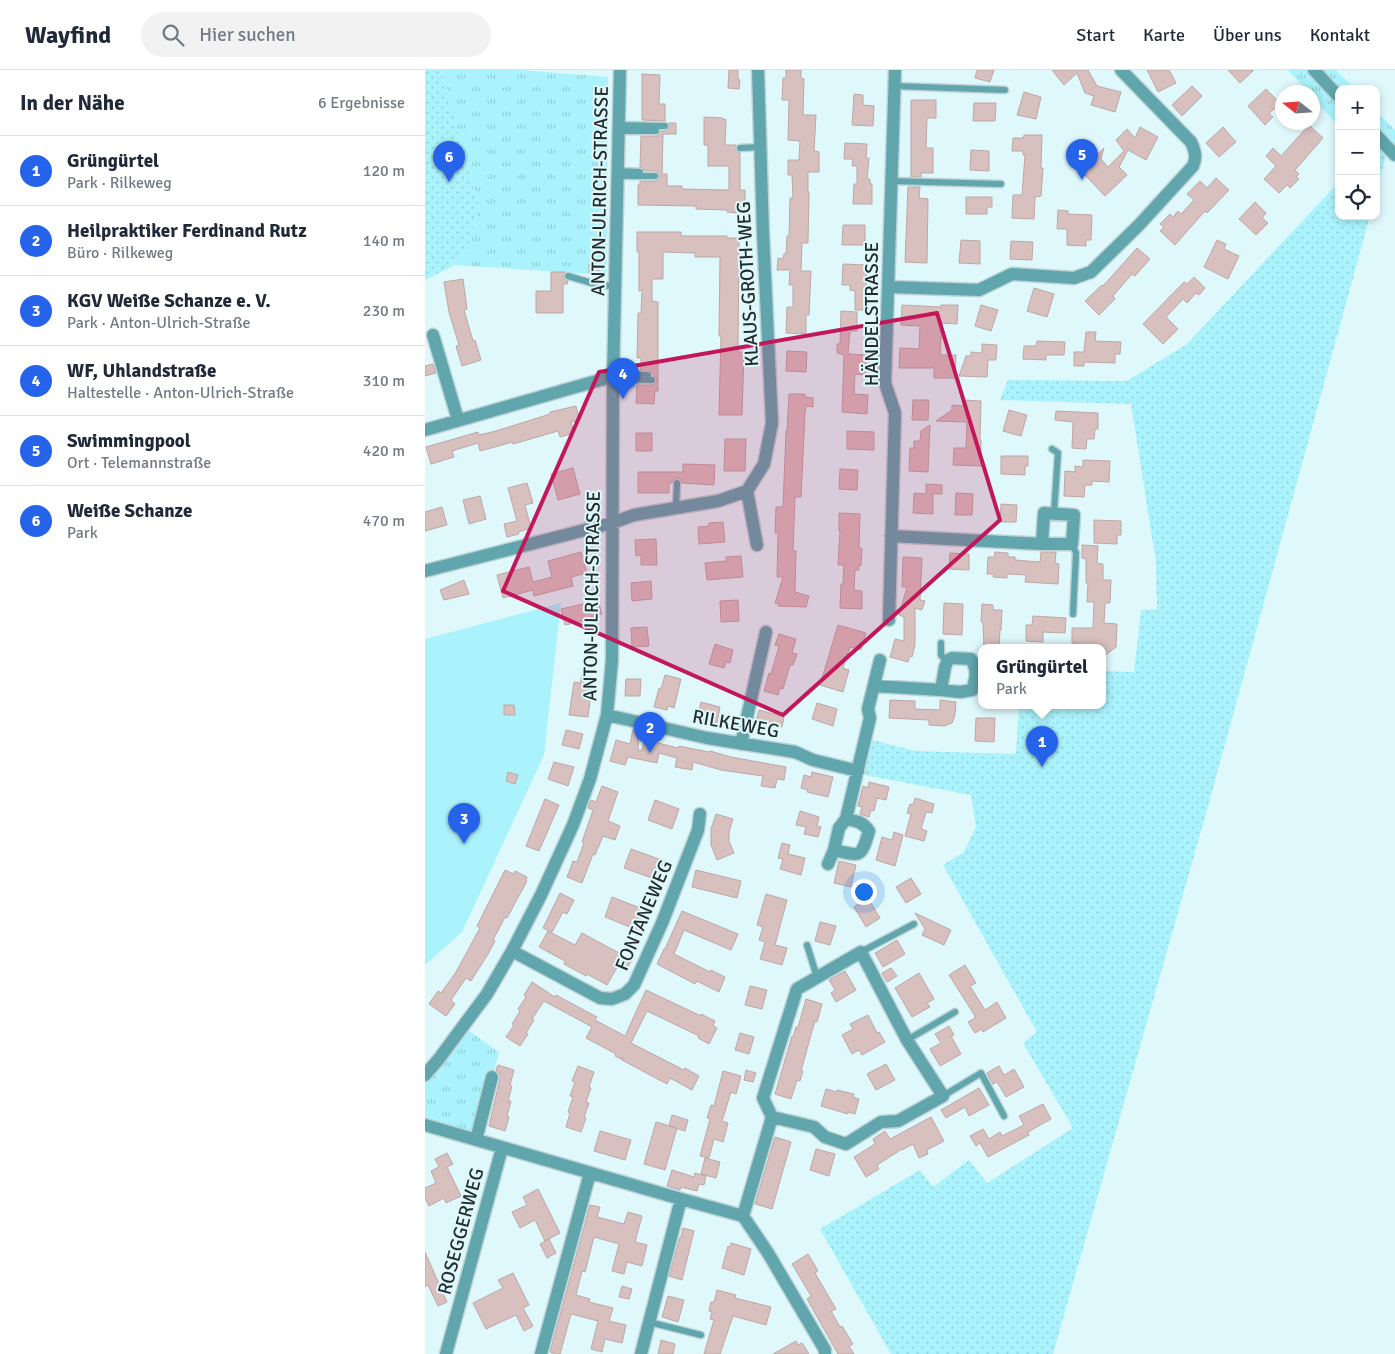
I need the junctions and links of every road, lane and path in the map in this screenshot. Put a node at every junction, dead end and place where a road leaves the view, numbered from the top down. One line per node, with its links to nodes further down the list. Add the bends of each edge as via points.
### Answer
1 (620, 70): 10 (street, ANTON-ULRICH-STRASSE)
2 (758, 70): 13 (street, KLAUS-GROTH-WEG)
3 (895, 70): 6 (street, HÄNDELSTRASSE)
4 (1314, 70): 8 (street)
5 (1128, 72): 23 (street, via 1191,142 1196,159 1193,166 1091,272 1074,278 1012,274 979,290)
6 (894, 86): 7 (lane); 19 (street, HÄNDELSTRASSE)
7 (1005, 90)
8 (1335, 93)
9 (665, 126): 10 (lane)
10 (619, 128): 11 (lane); 17 (street, ANTON-ULRICH-STRASSE)
11 (656, 132)
12 (1380, 139): 15 (street)
13 (760, 147): 14 (lane); 31 (street, KLAUS-GROTH-WEG, via 772,423 764,464)
14 (740, 148)
15 (1395, 155)
16 (640, 172): 17 (lane)
17 (619, 173): 18 (lane); 25 (street, ANTON-ULRICH-STRASSE)
18 (655, 176)
19 (891, 181): 20 (lane); 23 (street, HÄNDELSTRASSE)
20 (1001, 184)
21 (568, 276): 22 (lane)
22 (610, 286)
23 (889, 287): 35 (street, HÄNDELSTRASSE, via 885,383 895,413)
24 (433, 335): 27 (street)
25 (614, 377): 26 (lane); 27 (street); 34 (street, ANTON-ULRICH-STRASSE)
26 (650, 377)
27 (458, 420): 28 (street)
28 (425, 430)
29 (1052, 449): 33 (lane, via 1058,453)
30 (677, 483): 32 (lane)
31 (747, 491): 32 (street, via 718,501); 36 (street)
32 (677, 508): 34 (street, via 634,515)
33 (1054, 513): 37 (street, via 1044,513); 38 (street, via 1074,515)
34 (612, 523): 39 (street); 48 (street, ANTON-ULRICH-STRASSE, via 612,660)
35 (891, 536): 37 (street); 41 (street, HÄNDELSTRASSE)
36 (757, 544)
37 (1042, 544): 38 (street)
38 (1072, 544): 40 (lane, via 1076,553)
39 (425, 571)
40 (1073, 614)
41 (889, 620)
42 (766, 632): 49 (street)
43 (941, 644): 45 (lane, via 941,655)
44 (880, 660): 46 (street)
45 (947, 662): 47 (street); 47 (street, via 953,658 971,659 976,666 975,682 972,690)
46 (875, 686): 47 (street); 50 (street)
47 (941, 690)
48 (607, 715): 49 (street, RILKEWEG); 57 (street, ANTON-ULRICH-STRASSE, via 590,779 573,825)
49 (741, 744): 50 (street, RILKEWEG, via 795,752)
50 (857, 771): 52 (street)
51 (700, 814): 57 (street, FONTANEWEG, via 698,830 662,922 634,985 625,994 612,999 601,998)
52 (846, 819): 53 (street, via 839,828); 53 (street, via 860,822 869,831 864,849 855,855)
53 (833, 850): 54 (street)
54 (828, 864)
55 (914, 924): 58 (lane)
56 (807, 945): 59 (lane)
57 (512, 951): 62 (street, ANTON-ULRICH-STRASSE, via 487,994)
58 (861, 952): 59 (street); 61 (street)
59 (817, 977): 66 (street, via 797,989 763,1098)
60 (955, 1012): 61 (lane)
61 (907, 1040): 64 (street)
62 (425, 1075)
63 (492, 1077): 68 (street)
64 (943, 1096): 65 (lane, via 981,1073); 66 (street, via 898,1121 881,1122 846,1144 825,1137 813,1127)
65 (1004, 1116)
66 (772, 1117): 72 (street)
67 (425, 1125): 68 (street)
68 (476, 1140): 69 (street)
69 (502, 1148): 70 (street); 75 (street, ROSEGGERWEG)
70 (590, 1173): 71 (street); 76 (street)
71 (681, 1200): 72 (street); 73 (street)
72 (743, 1216): 78 (street, via 773,1261)
73 (649, 1322): 74 (lane); 77 (street)
74 (701, 1335)
75 (446, 1354)
76 (541, 1354)
77 (641, 1354)
78 (825, 1354)

